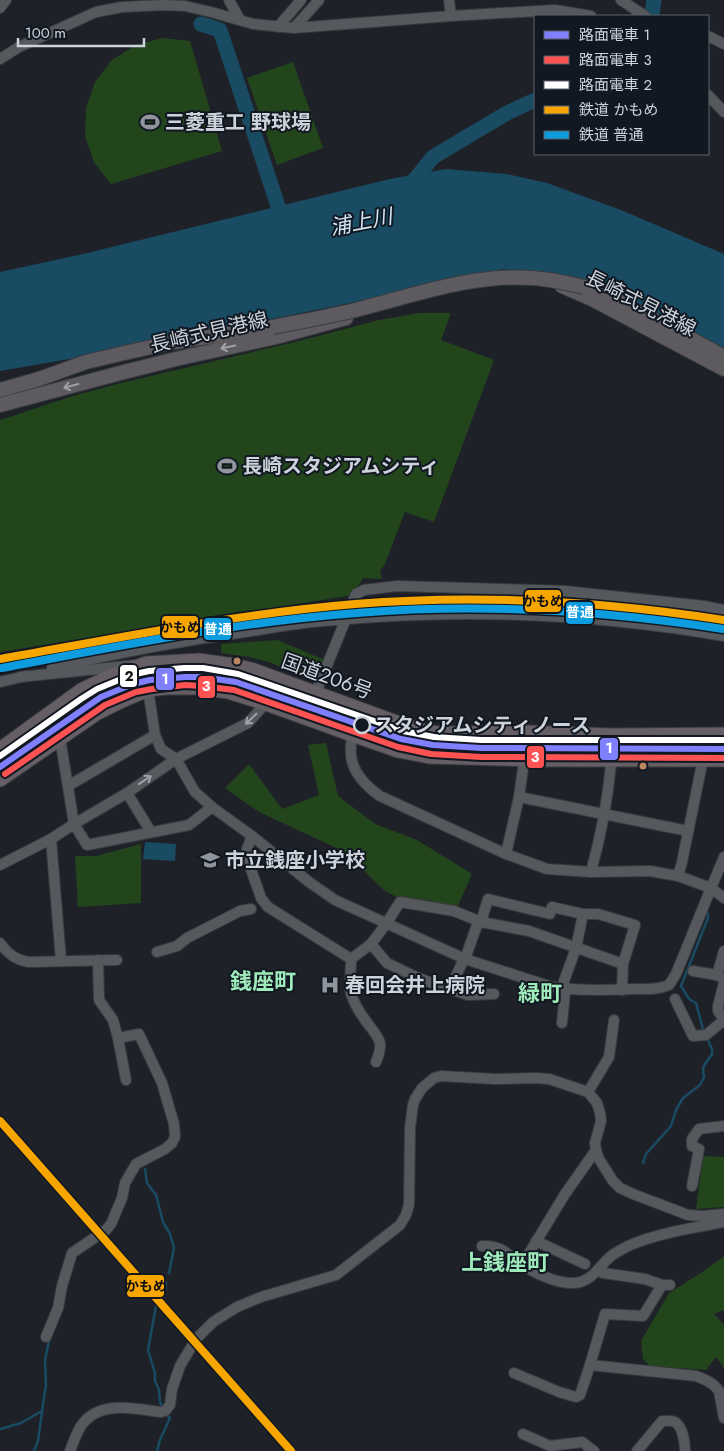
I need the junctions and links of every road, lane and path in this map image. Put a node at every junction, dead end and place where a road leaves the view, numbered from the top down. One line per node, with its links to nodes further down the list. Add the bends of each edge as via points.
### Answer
1 (6, 0): 8 (street)
2 (228, 0): 12 (street)
3 (301, 0): 13 (street)
4 (319, 0): 14 (street)
5 (449, 0): 11 (street)
6 (621, 0): 10 (street)
7 (555, 5): 9 (street); 11 (street)
8 (0, 8)
9 (588, 15)
10 (644, 15)
11 (451, 16): 14 (street)
12 (240, 20): 13 (street); 17 (street, via 185,6 122,7 96,12)
13 (278, 28): 14 (street)
14 (294, 28)
15 (709, 36): 16 (street)
16 (724, 44)
17 (0, 59)
18 (709, 96): 19 (street)
19 (723, 109)
20 (584, 287): 22 (main road, via 617,295); 23 (main road, 長崎式見港線); 26 (main road, 長崎式見港線, bridge, via 531,278 463,282 314,320 174,342 86,362)
21 (660, 336): 24 (main road, 長崎式見港線); 25 (main road); 27 (main road, 長崎式見港線, one-way to 27, bridge, via 553,282 533,277 493,275 456,281 362,314 276,337 170,360)
22 (724, 346)
23 (724, 357)
24 (724, 369)
25 (724, 378)
26 (0, 390)
27 (0, 405)
28 (724, 610): 29 (street, via 565,591 397,586 356,594)
29 (346, 619): 30 (street, via 460,613 566,616); 32 (street, via 200,638 89,659); 36 (street)
30 (724, 636)
31 (146, 664): 32 (street); 33 (highway, 国道206号, via 198,661 234,666); 35 (street); 46 (highway, 国道206号, via 81,691)
32 (20, 677): 34 (street)
33 (275, 678): 36 (highway, 国道206号); 37 (street)
34 (0, 682)
35 (148, 690): 37 (highway, via 198,687 228,691); 43 (street); 45 (highway, via 96,713)
36 (316, 694): 38 (highway, 国道206号); 39 (street)
37 (266, 703): 39 (highway); 50 (street, one-way to 50, via 248,724)
38 (358, 710): 40 (highway, 国道206号, via 439,734); 41 (street)
39 (306, 717): 41 (highway)
40 (528, 733): 44 (highway, 国道206号); 47 (street)
41 (352, 734): 47 (highway, via 398,750 429,756); 63 (street, via 351,758 355,771 373,792)
42 (724, 734): 44 (highway, 国道206号)
43 (155, 735): 50 (street, via 161,749); 53 (street)
44 (613, 736): 48 (street)
45 (60, 738): 52 (highway); 53 (street)
46 (0, 750)
47 (524, 759): 48 (highway); 55 (street)
48 (612, 759): 49 (highway); 57 (street)
49 (703, 759): 51 (highway); 59 (street)
50 (176, 760): 54 (street, one-way to 50); 56 (street, via 195,792)
51 (724, 760)
52 (0, 779)
53 (68, 786): 58 (street)
54 (127, 793): 58 (street); 60 (street)
55 (519, 797): 57 (street); 63 (street)
56 (212, 807): 60 (street, via 189,825); 61 (street)
57 (604, 814): 59 (street); 66 (street)
58 (74, 824): 60 (street, via 87,845); 62 (street)
59 (688, 831): 67 (street)
60 (152, 832)
61 (252, 836): 73 (street, via 335,900); 79 (street, via 247,858 261,898 268,907)
62 (51, 839): 65 (street); 81 (street)
63 (506, 854): 66 (street, via 547,869)
64 (724, 857): 68 (street)
65 (0, 865)
66 (590, 872): 67 (street, via 650,871)
67 (678, 876): 68 (street)
68 (711, 888): 69 (street); 89 (street, via 669,985 657,989)
69 (724, 898)
70 (251, 909): 78 (street, via 240,911 177,946)
71 (583, 914): 72 (street, via 552,908 550,914 488,899); 76 (street); 84 (street, via 598,914 636,925)
72 (481, 922): 73 (street, via 454,911 400,902); 76 (street, via 528,931); 80 (street)
73 (386, 924): 75 (street); 80 (street)
74 (0, 943): 81 (street, via 12,957 21,961)
75 (371, 944): 79 (street); 87 (street, via 387,963)
76 (576, 948): 84 (street); 88 (street)
77 (724, 951): 86 (street)
78 (157, 952)
79 (351, 959): 96 (street, via 351,993 380,1041)
80 (465, 959): 87 (street); 88 (street)
81 (61, 960): 82 (street)
82 (98, 960): 83 (street); 95 (street, via 100,1000 113,1020)
83 (117, 960)
84 (623, 964): 89 (street)
85 (693, 971): 86 (street)
86 (722, 979): 93 (street, via 718,1011)
87 (450, 989): 90 (street, via 468,995)
88 (564, 989): 89 (street); 94 (street)
89 (622, 990)
90 (494, 994)
91 (675, 999): 93 (street, via 693,1036 706,1035)
92 (614, 1020): 98 (street, via 608,1057)
93 (724, 1020)
94 (562, 1023)
95 (118, 1038): 97 (street); 108 (street, via 139,1034 162,1083 175,1137 165,1149 136,1164 111,1224 72,1253 58,1308)
96 (376, 1062)
97 (126, 1080)
98 (588, 1092): 100 (street, via 600,1113); 113 (street, via 536,1078 441,1076 430,1081 418,1093 413,1106 409,1205 400,1225 336,1275 261,1297 221,1317 196,1339 180,1366 170,1405 165,1411 130,1408 101,1411 80,1427)
99 (724, 1126): 101 (street, via 699,1129 692,1139 692,1146 698,1149)
100 (596, 1150): 102 (street, via 605,1171 620,1188 688,1215); 103 (street)
101 (692, 1186)
102 (722, 1217): 107 (street, via 628,1246 611,1256)
103 (536, 1241): 105 (street); 106 (street)
104 (482, 1246): 107 (street, via 498,1247 522,1265 554,1281 577,1282 590,1278)
105 (528, 1255)
106 (585, 1264)
107 (598, 1270): 109 (street, via 666,1285 643,1316 605,1314)
108 (46, 1337)
109 (590, 1365): 110 (street, via 576,1397); 111 (street, via 696,1376 717,1387)
110 (514, 1374)
111 (724, 1418)
112 (523, 1434): 114 (street, via 550,1446 582,1442)
113 (70, 1451)
114 (594, 1451)
115 (637, 1451): 116 (street, via 662,1421 678,1425)
116 (685, 1451)

